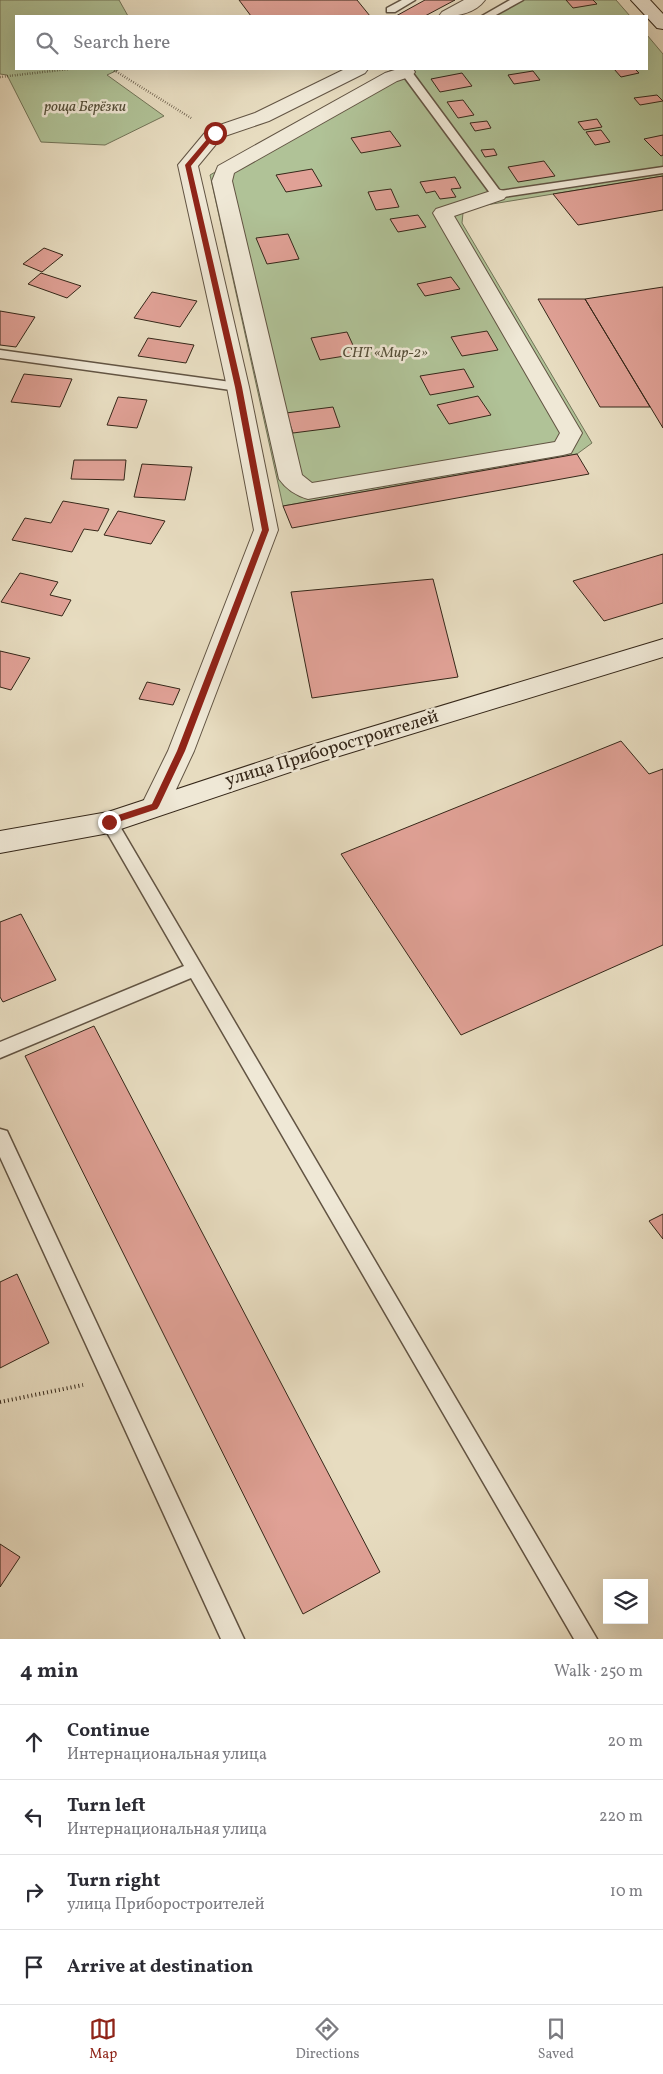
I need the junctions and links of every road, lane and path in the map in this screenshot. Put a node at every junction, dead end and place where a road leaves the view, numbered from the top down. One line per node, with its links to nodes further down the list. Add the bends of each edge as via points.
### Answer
1 (410, 0): 5 (lane)
2 (476, 0): 6 (street)
3 (518, 0): 7 (lane)
4 (640, 0): 8 (street)
5 (391, 10)
6 (450, 15)
7 (489, 15)
8 (663, 24)
9 (60, 70): 13 (path)
10 (114, 70): 14 (path)
11 (357, 70): 14 (street, via 262,117)
12 (408, 70): 16 (lane); 16 (street, via 224,170 222,181 291,479 308,491 562,448 571,433 443,213)
13 (0, 77)
14 (215, 133): 18 (street, via 188,165)
15 (663, 170): 16 (lane)
16 (497, 194)
17 (0, 354): 18 (lane)
18 (238, 387): 20 (street, via 266,530 181,751)
19 (663, 648): 20 (street, улица Приборостроителей)
20 (155, 806): 21 (street, улица Приборостроителей)
21 (109, 822): 22 (street, улица Приборостроителей); 23 (lane)
22 (0, 842)
23 (195, 969): 24 (lane); 29 (lane)
24 (0, 1050)
25 (0, 1137): 26 (lane)
26 (112, 1379): 27 (path); 28 (lane)
27 (0, 1402)
28 (233, 1639)
29 (586, 1639)

